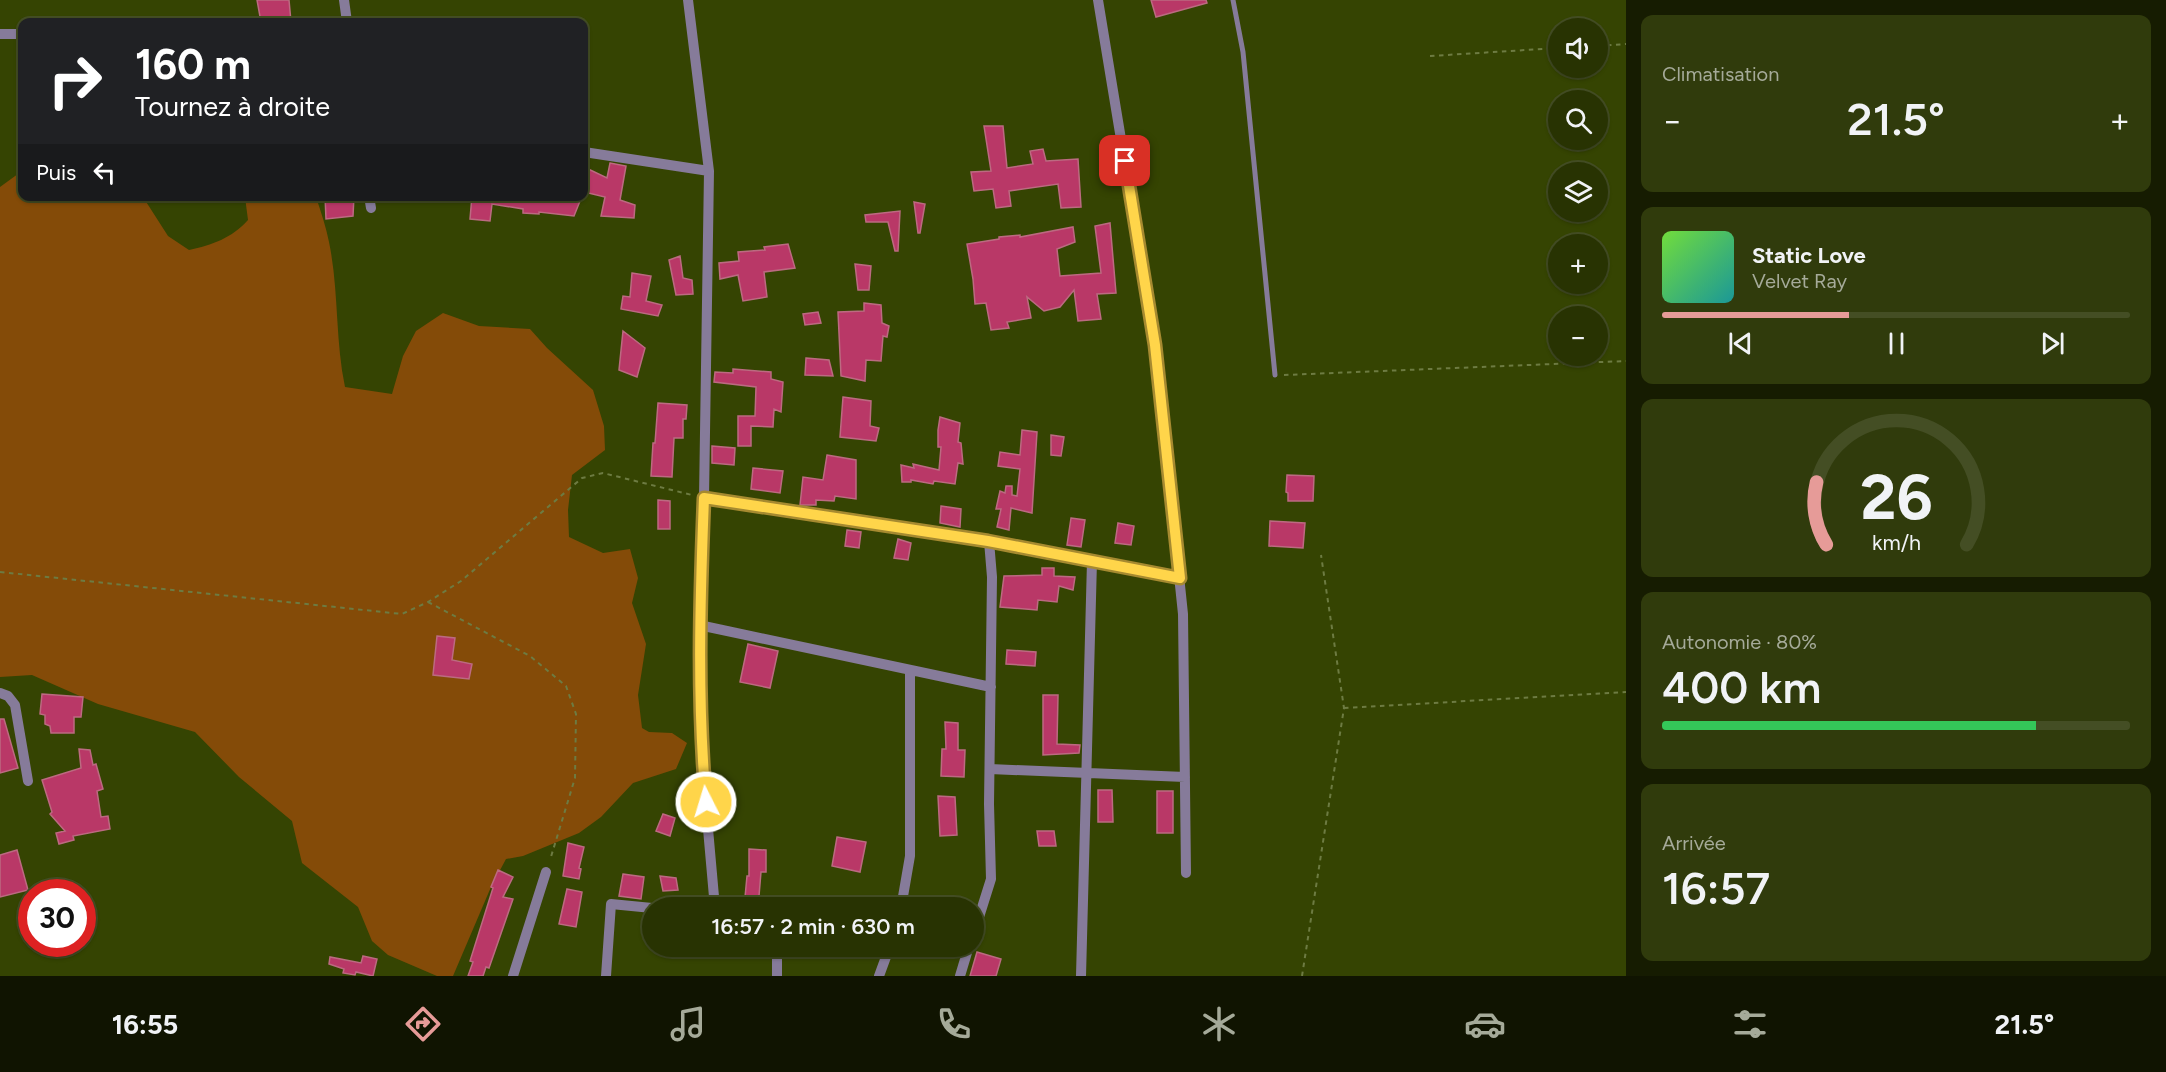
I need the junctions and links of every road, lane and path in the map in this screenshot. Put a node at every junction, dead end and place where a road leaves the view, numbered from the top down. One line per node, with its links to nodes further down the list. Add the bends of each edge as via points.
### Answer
1 (344, 0): 5 (street)
2 (688, 0): 13 (street)
3 (1098, 0): 23 (street, via 1155,345)
4 (1233, 0): 17 (lane, via 1243,52)
5 (346, 18)
6 (0, 34): 7 (street)
7 (18, 34)
8 (1626, 44): 9 (path)
9 (1608, 45)
10 (1548, 49): 11 (path)
11 (1430, 56)
12 (588, 153): 13 (street)
13 (709, 171): 18 (street)
14 (369, 201): 15 (street)
15 (370, 208)
16 (1626, 361): 17 (path)
17 (1275, 375)
18 (704, 498): 19 (street); 24 (path, via 603,473 582,478 461,581); 25 (street)
19 (988, 541): 21 (street); 27 (street, via 992,577)
20 (1321, 555): 30 (path)
21 (1092, 561): 23 (street); 32 (street)
22 (0, 572): 24 (path, via 402,614)
23 (1180, 578): 33 (street)
24 (428, 602): 35 (path, via 530,656 566,686 576,714 575,778)
25 (699, 625): 26 (street); 37 (street, via 702,760)
26 (910, 670): 27 (street); 38 (street, via 910,856)
27 (991, 687): 31 (street)
28 (1626, 692): 30 (path)
29 (0, 693): 34 (street, via 15,705)
30 (1344, 708): 50 (path)
31 (990, 769): 32 (street); 39 (street, via 991,879)
32 (1087, 773): 33 (street); 49 (street)
33 (1185, 777): 36 (street)
34 (28, 781)
35 (546, 873): 44 (street)
36 (1186, 873)
37 (714, 897)
38 (903, 897)
39 (984, 901)
40 (642, 907): 45 (street, via 611,904)
41 (777, 957): 46 (street)
42 (886, 957): 47 (street)
43 (966, 957): 48 (street)
44 (513, 976)
45 (606, 976)
46 (777, 976)
47 (879, 976)
48 (960, 976)
49 (1081, 976)
50 (1302, 976)

